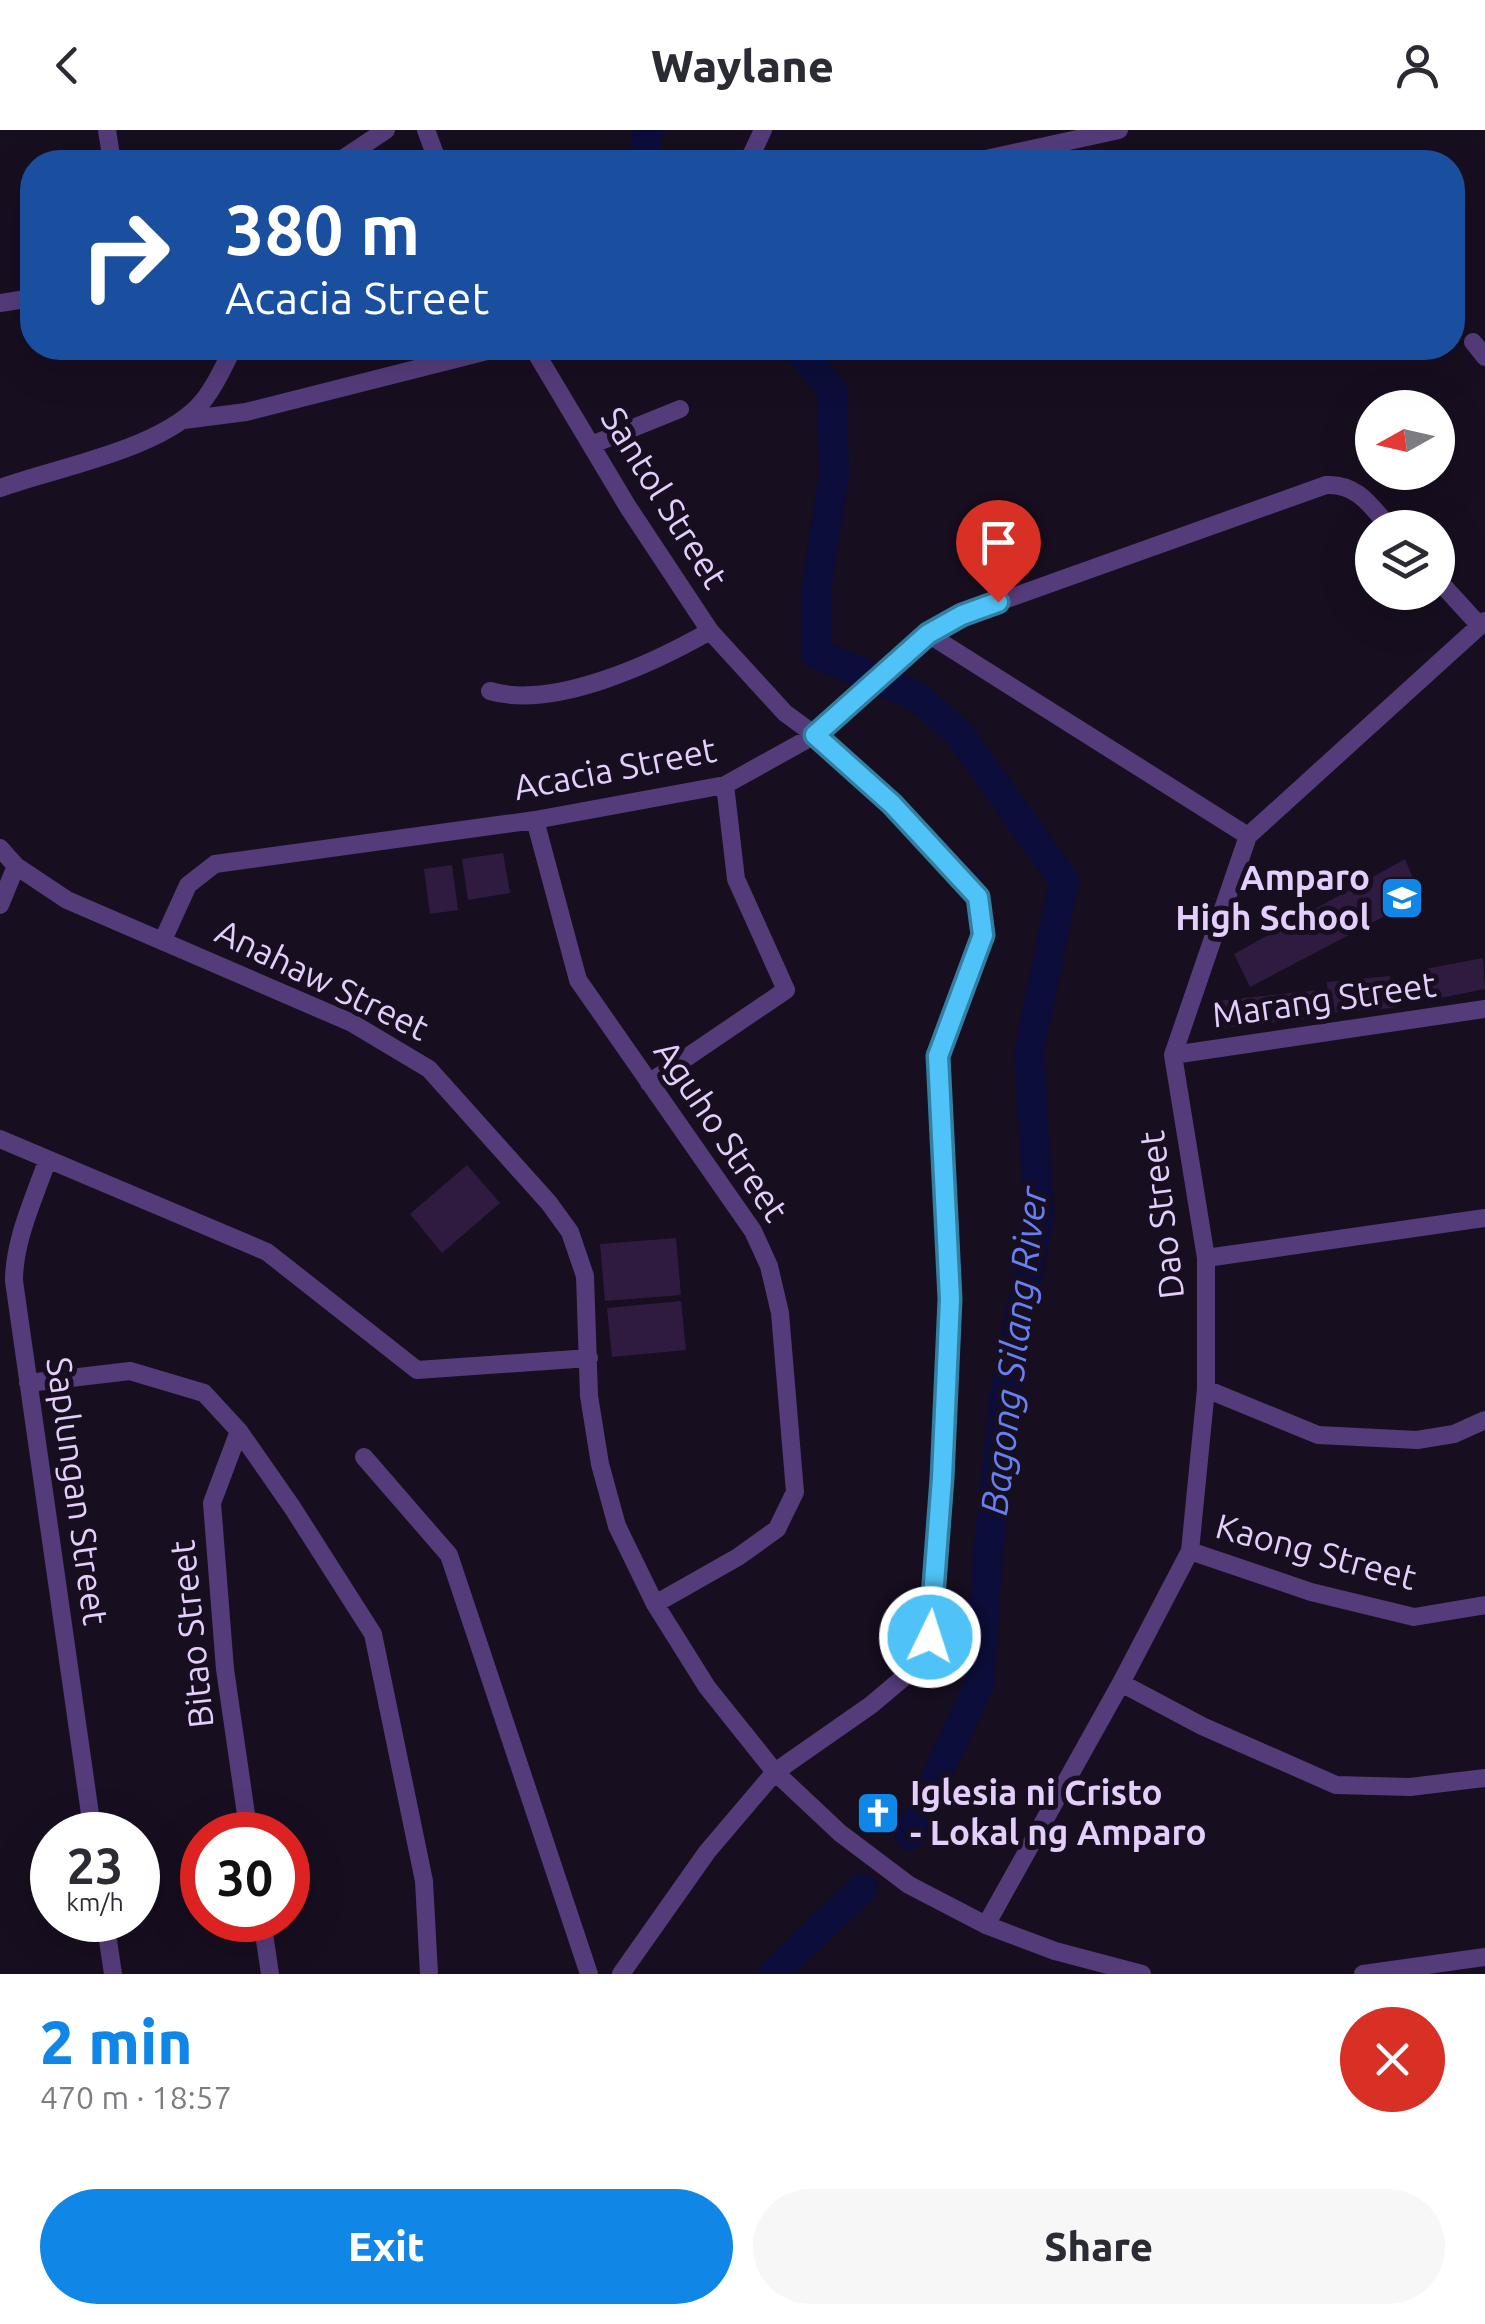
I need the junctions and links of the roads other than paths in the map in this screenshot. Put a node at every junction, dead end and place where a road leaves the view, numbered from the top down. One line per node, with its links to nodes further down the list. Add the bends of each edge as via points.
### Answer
1 (386, 130): 3 (street)
2 (1119, 130): 4 (street)
3 (356, 150)
4 (1027, 150)
5 (226, 360): 9 (street, via 203,402)
6 (452, 360): 9 (street, via 246,412)
7 (539, 360): 10 (street, Santol Street)
8 (680, 409): 10 (street)
9 (184, 420): 11 (street, via 136,444)
10 (591, 445): 15 (street, Santol Street)
11 (0, 488)
12 (1374, 510): 16 (street, Acacia Street, via 1342,484 1326,485 962,615)
13 (1455, 597): 14 (street)
14 (1482, 624): 21 (street, Dao Street)
15 (710, 632): 17 (street, via 578,687 534,697); 18 (street, Santol Street, via 785,713)
16 (928, 634): 18 (street, Acacia Street); 21 (street)
17 (490, 691)
18 (815, 735): 19 (street, Acacia Street); 43 (street, Santol Street, via 892,804 978,897 983,935 938,1056 950,1299 930,1637 909,1673)
19 (725, 786): 20 (street, Acacia Street); 28 (street, via 736,879 786,990)
20 (535, 820): 25 (street, Acacia Street, via 216,864 188,886); 28 (street, Aguho Street, via 578,980)
21 (1248, 836): 27 (street, Dao Street)
22 (0, 848): 23 (street, Anahaw Street)
23 (16, 866): 24 (street); 25 (street, Anahaw Street, via 67,900)
24 (0, 905)
25 (163, 940): 33 (street, Anahaw Street, via 352,1023 429,1069 570,1232 585,1276)
26 (1485, 1010): 27 (street, Marang Street)
27 (1173, 1055): 32 (street, Dao Street)
28 (649, 1082): 40 (street, Aguho Street, via 753,1230 769,1266 780,1312 795,1492 777,1530)
29 (0, 1139): 30 (street)
30 (47, 1161): 33 (street, via 267,1252 417,1370); 34 (street, Saplungan Street, via 14,1264)
31 (1484, 1223): 32 (street)
32 (1206, 1258): 35 (street, Dao Street)
33 (588, 1358): 40 (street, Anahaw Street, via 600,1464 617,1526)
34 (28, 1382): 37 (street, via 130,1372 204,1393); 45 (street, Saplungan Street)
35 (1206, 1389): 36 (street, via 1318,1435 1417,1440); 39 (street, Dao Street)
36 (1485, 1420)
37 (239, 1430): 46 (street, Bitao Street, via 212,1503 225,1669); 53 (street, via 373,1634 424,1881)
38 (364, 1457): 54 (street, via 449,1555)
39 (1190, 1551): 41 (street, Kaong Street, via 1311,1592 1414,1617); 42 (street, Dao Street)
40 (655, 1604): 43 (street, Anahaw Street, via 707,1688)
41 (1485, 1605)
42 (1122, 1683): 44 (street, via 1336,1785 1410,1787); 47 (street, Dao Street)
43 (775, 1772): 47 (street, Anahaw Street, via 909,1885); 55 (street, Santol Street, via 707,1852)
44 (1485, 1778)
45 (90, 1812)
46 (246, 1812)
47 (986, 1925): 56 (street, Anahaw Street)
48 (108, 1942): 51 (street)
49 (265, 1942): 52 (street)
50 (1485, 1957): 57 (street)
51 (113, 1974)
52 (270, 1974)
53 (429, 1974)
54 (589, 1974)
55 (622, 1974)
56 (1142, 1974)
57 (1363, 1974)

